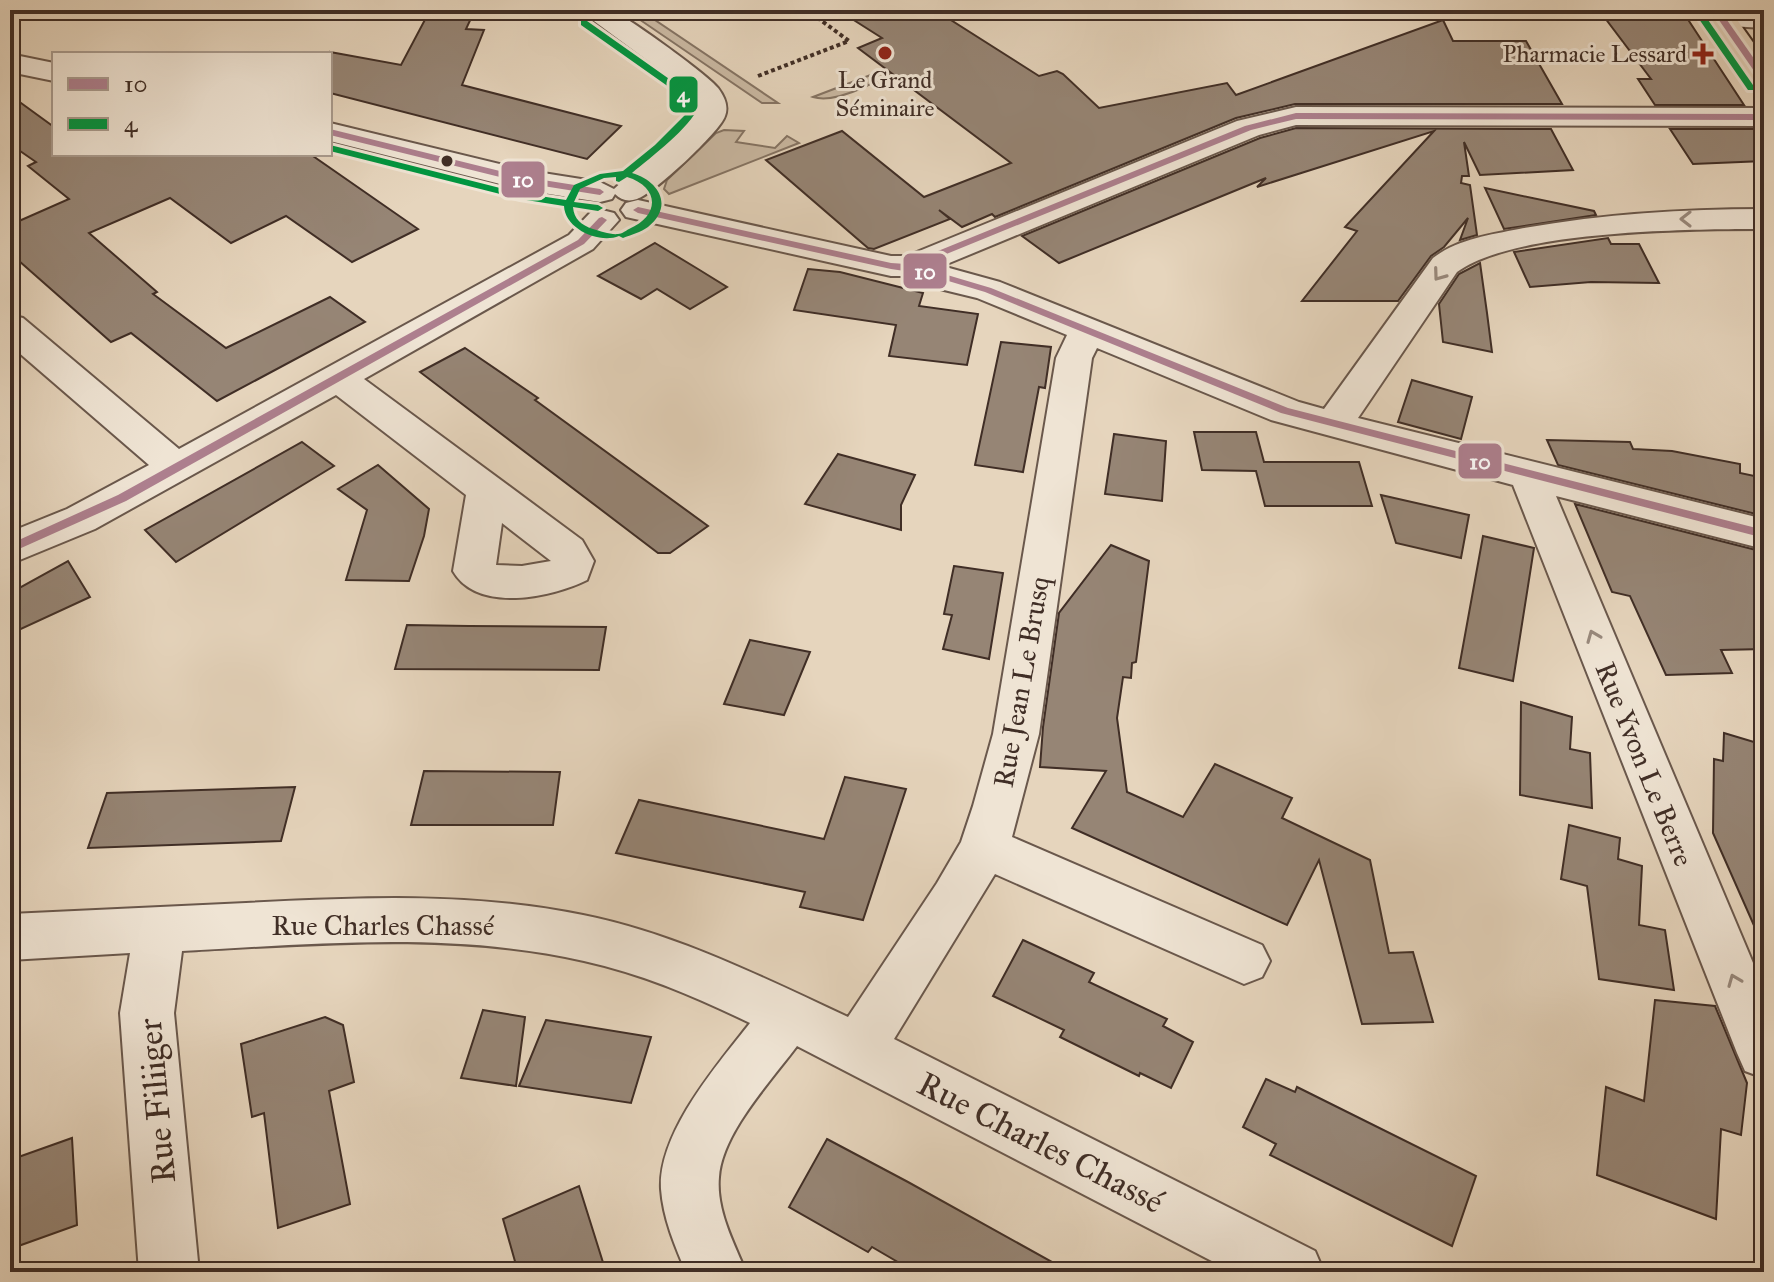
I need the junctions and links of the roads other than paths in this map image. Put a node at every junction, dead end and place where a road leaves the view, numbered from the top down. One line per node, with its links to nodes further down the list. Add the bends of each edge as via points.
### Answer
1 (593, 10): 9 (street, via 689,77 711,103 704,124)
2 (1719, 14): 3 (street); 6 (main road)
3 (1764, 19)
4 (10, 63): 5 (street)
5 (52, 72)
6 (1764, 79)
7 (1764, 117): 11 (street, via 1280,118)
8 (332, 132): 9 (street, via 524,180 539,199 560,207)
9 (611, 205): 12 (street); 18 (street, via 581,242)
10 (1764, 219): 19 (street, one-way to 19, via 1629,221 1463,253 1445,265)
11 (953, 251): 12 (street); 13 (street)
12 (910, 266): 13 (street)
13 (988, 290): 15 (street)
14 (10, 326): 17 (street)
15 (1087, 331): 19 (street, via 1239,394); 25 (street, Rue Jean Le Brusq, via 1074,358 1009,768)
16 (10, 348): 17 (street)
17 (47, 357): 20 (street)
18 (337, 377): 20 (street); 22 (street)
19 (1334, 424): 21 (street)
20 (176, 467): 24 (street, via 81,519)
21 (1532, 474): 23 (street); 31 (street, Rue Yvon Le Berre, one-way to 21, via 1533,489)
22 (487, 490)
23 (1764, 534)
24 (10, 549)
25 (984, 847): 28 (street); 30 (street, Rue Jean Le Brusq)
26 (162, 931): 27 (street, Rue Charles Chassé); 29 (street, Rue Charles Chassé, via 378,920 524,927 641,953 706,976); 32 (street, Rue Filiiger, via 147,1013)
27 (10, 937)
28 (1244, 961)
29 (787, 1016): 30 (street, Rue Charles Chassé); 33 (street, via 707,1128 692,1158 695,1218)
30 (858, 1048): 34 (street, Rue Charles Chassé)
31 (1764, 1053)
32 (169, 1272)
33 (716, 1272)
34 (1294, 1272)

